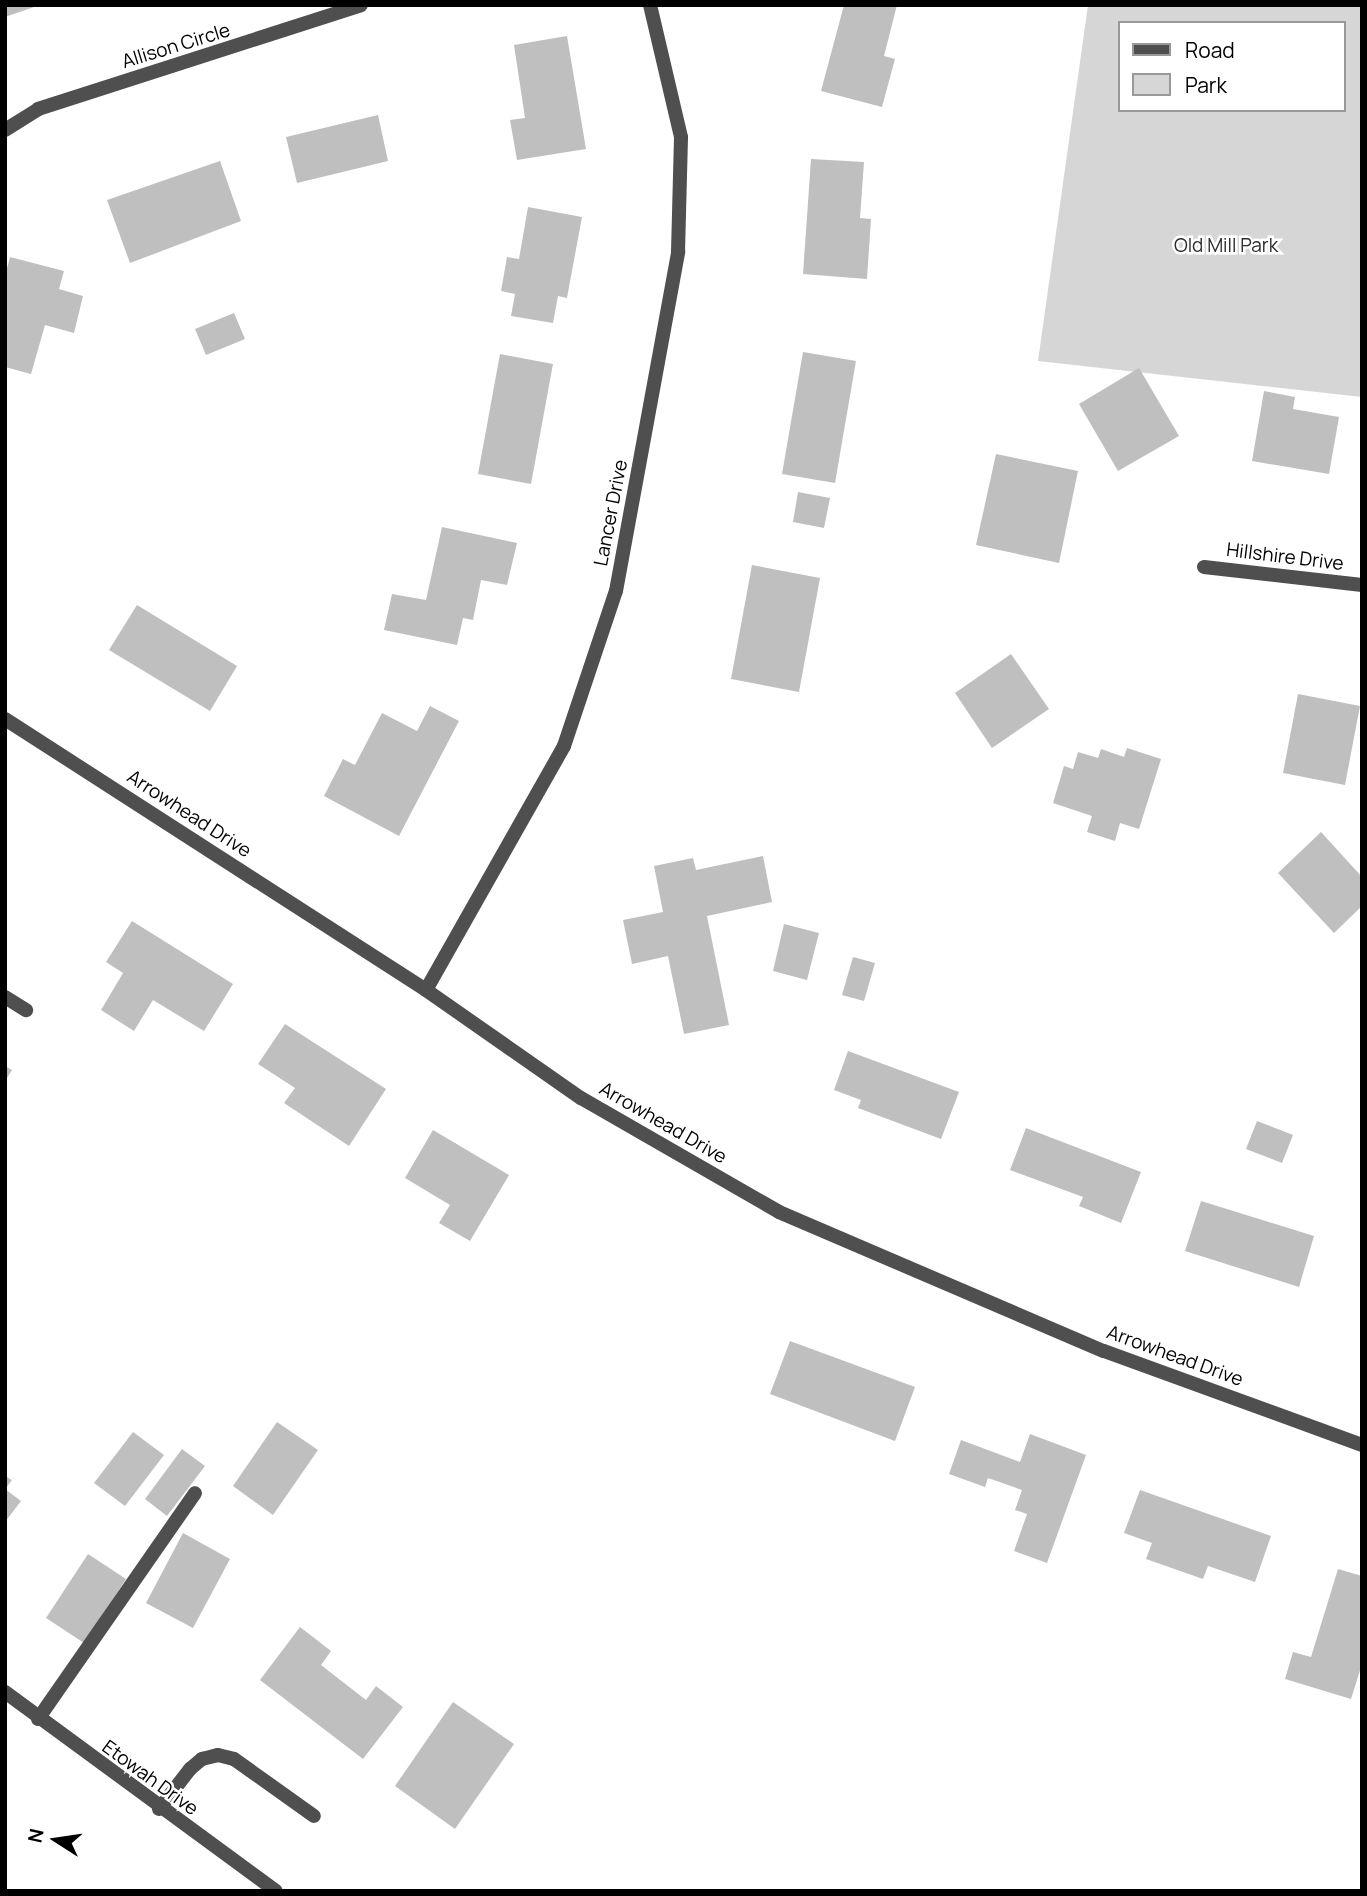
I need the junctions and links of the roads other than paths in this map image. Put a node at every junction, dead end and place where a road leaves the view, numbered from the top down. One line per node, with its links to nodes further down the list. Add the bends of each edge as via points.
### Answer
1 (361, 5): 3 (street, Allison Circle, via 38,108)
2 (650, 5): 7 (street, Lancer Drive, via 681,137 678,252 615,591 564,746)
3 (5, 130)
4 (1204, 567): 5 (street, Hillshire Drive)
5 (1362, 585)
6 (5, 719): 7 (street, Arrowhead Drive)
7 (426, 990): 10 (street, Arrowhead Drive, via 581,1098 779,1212 1104,1351)
8 (5, 997): 9 (street)
9 (26, 1010)
10 (1362, 1445)
11 (195, 1493): 13 (street)
12 (5, 1692): 13 (street, Etowah Drive)
13 (38, 1719): 14 (street, Etowah Drive)
14 (159, 1809): 15 (street, via 190,1769 202,1759 218,1755 234,1759); 16 (street, Etowah Drive)
15 (314, 1816)
16 (276, 1891)

